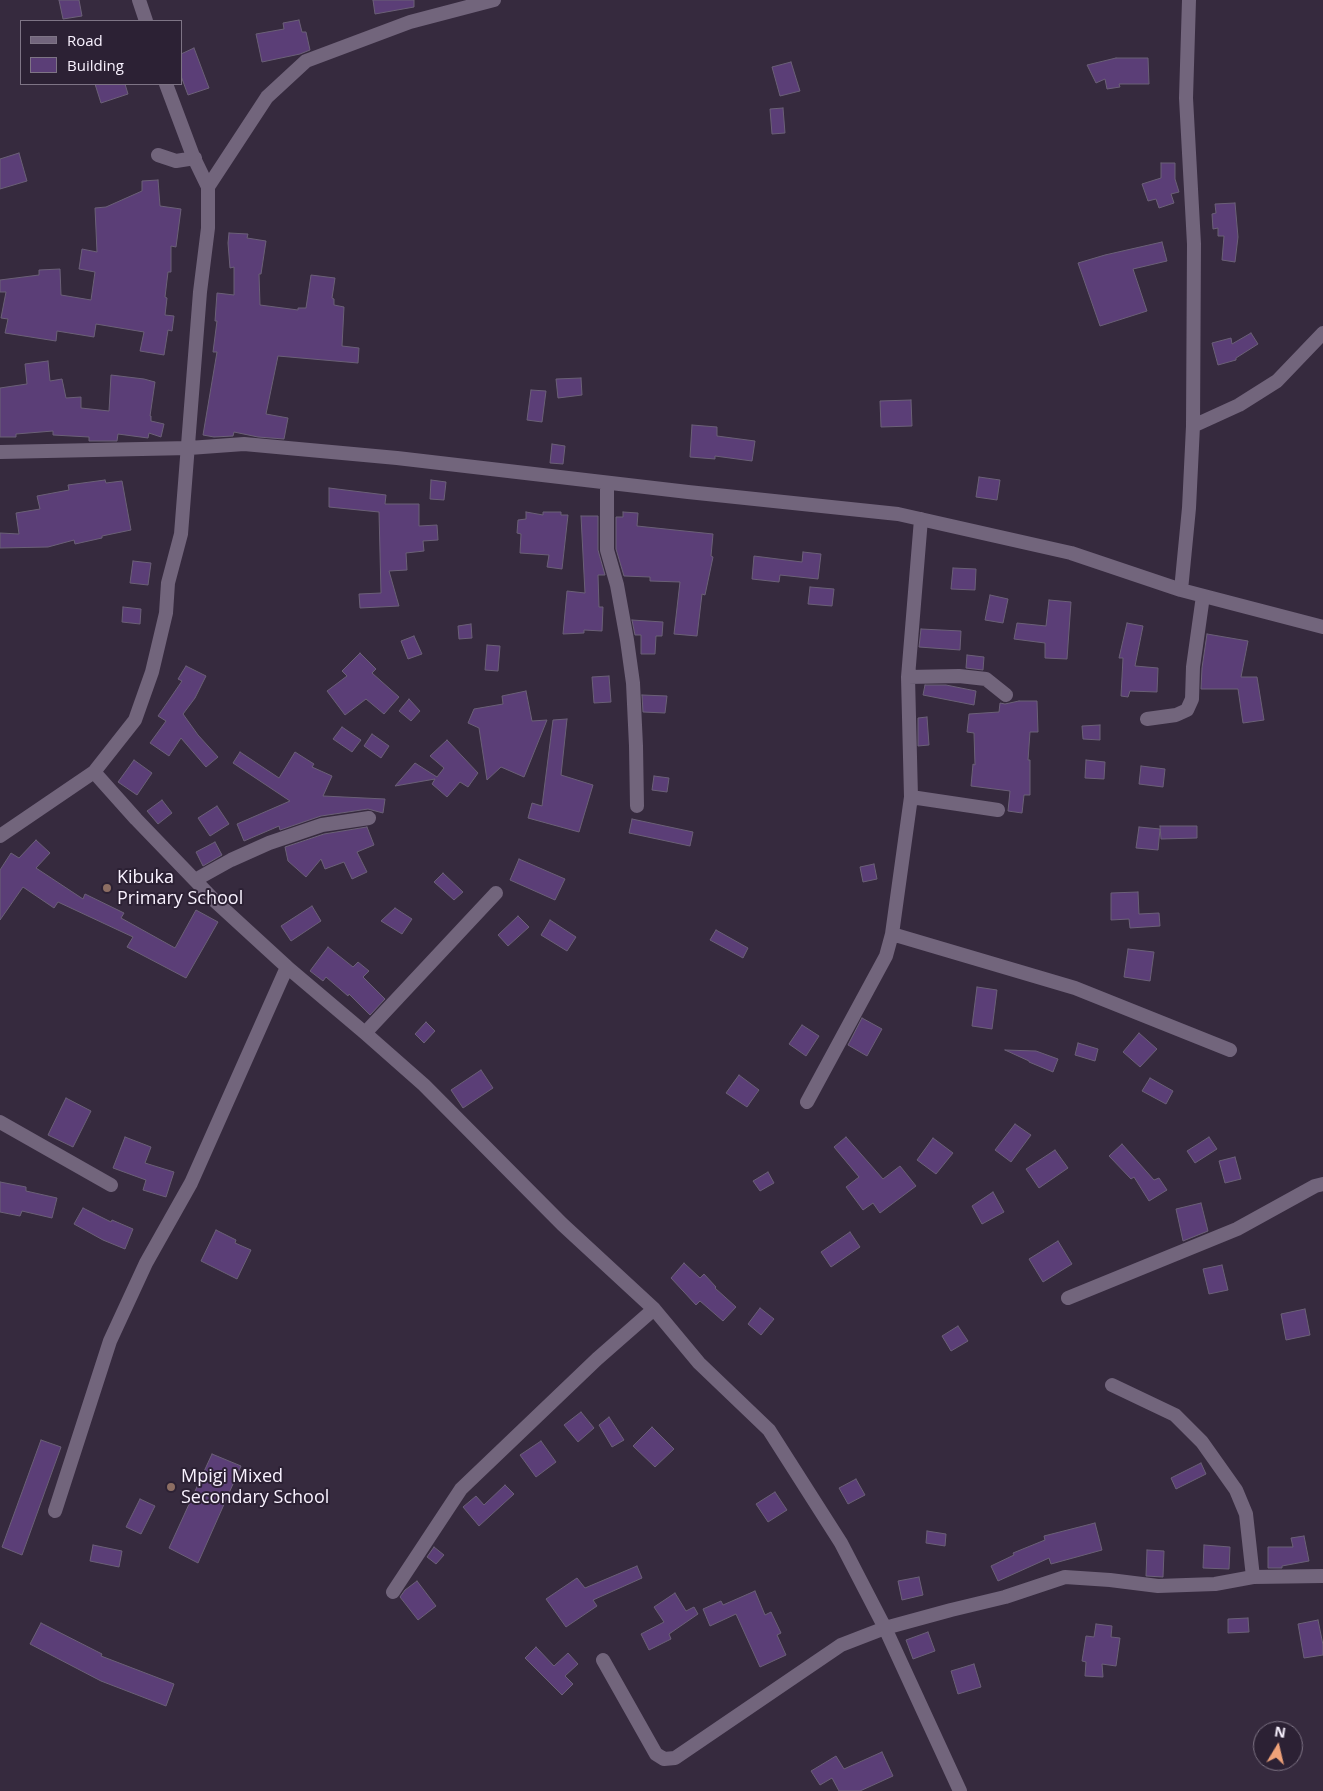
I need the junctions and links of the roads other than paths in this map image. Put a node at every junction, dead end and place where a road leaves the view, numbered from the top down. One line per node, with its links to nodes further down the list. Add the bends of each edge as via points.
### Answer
1 (139, 0): 4 (street)
2 (494, 0): 8 (street, via 410,22 306,61 267,97)
3 (1189, 0): 10 (street, via 1186,98 1194,244)
4 (146, 20)
5 (166, 85): 7 (street)
6 (158, 155): 7 (street, via 176,160)
7 (195, 158): 8 (street)
8 (208, 187): 11 (street, via 208,228)
9 (1323, 333): 10 (street, via 1277,382 1239,405)
10 (1193, 426): 15 (street)
11 (189, 448): 12 (street); 13 (street, via 244,444); 21 (street, via 181,534 168,583 166,613 152,672 135,720)
12 (0, 452)
13 (606, 483): 14 (street); 23 (street, via 608,550 633,683)
14 (921, 519): 15 (street, via 1071,553); 18 (street)
15 (1181, 590): 16 (street)
16 (1203, 596): 17 (street); 20 (street, via 1192,699 1187,710)
17 (1323, 627)
18 (908, 677): 19 (street, via 986,679); 22 (street)
19 (1006, 695)
20 (1147, 719)
21 (94, 772): 26 (street); 27 (street)
22 (911, 797): 24 (street); 29 (street)
23 (637, 806)
24 (998, 810)
25 (369, 818): 27 (street, via 322,825 231,860)
26 (0, 836)
27 (195, 880): 30 (street)
28 (496, 892): 31 (street)
29 (892, 934): 32 (street, via 1075,988); 33 (street, via 886,956)
30 (287, 967): 31 (street); 40 (street, via 191,1182 146,1263 110,1341)
31 (365, 1033): 38 (street, via 424,1085 562,1224)
32 (1230, 1050)
33 (807, 1102)
34 (0, 1122): 36 (street)
35 (1323, 1184): 37 (street, via 1237,1229)
36 (111, 1185)
37 (1068, 1298)
38 (654, 1309): 43 (street, via 461,1489); 44 (street, via 699,1363 769,1430 841,1543)
39 (1112, 1385): 42 (street, via 1175,1415 1202,1442 1236,1490 1246,1514)
40 (55, 1511)
41 (1323, 1576): 42 (street)
42 (1253, 1577): 44 (street, via 1215,1584 1158,1586 1065,1577 1005,1597)
43 (393, 1592)
44 (885, 1628): 45 (street, via 841,1645 675,1758 664,1759 656,1754); 46 (street)
45 (603, 1660)
46 (960, 1791)

